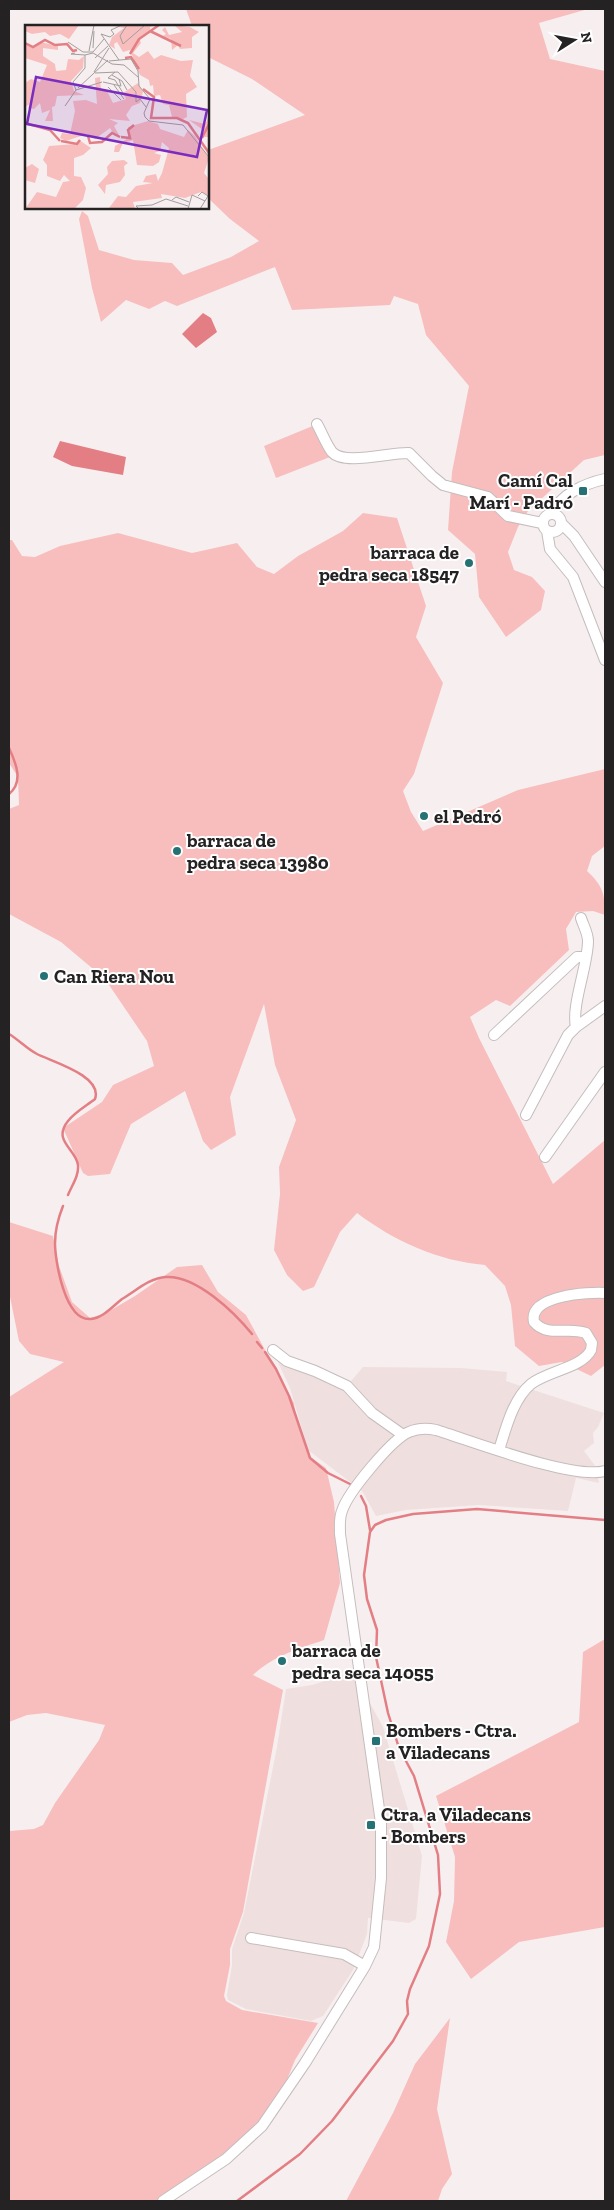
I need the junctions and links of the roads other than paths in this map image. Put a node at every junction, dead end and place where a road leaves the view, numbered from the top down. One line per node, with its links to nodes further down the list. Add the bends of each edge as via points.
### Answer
1 (317, 424): 5 (street, via 332,452 338,456 365,458 409,453 443,485 488,497 508,516)
2 (605, 479): 3 (street, via 573,492 558,504)
3 (554, 514): 4 (street, via 558,515); 5 (street, via 546,516)
4 (561, 523): 5 (street, via 555,532); 6 (street, via 574,536)
5 (545, 527): 7 (street, via 550,549 573,577)
6 (605, 582)
7 (605, 660)
8 (581, 918): 9 (street, via 588,937)
9 (585, 960): 11 (street, via 574,1016); 12 (street, via 577,957)
10 (605, 1006): 11 (street)
11 (576, 1027): 14 (street, via 563,1042)
12 (494, 1035)
13 (605, 1072): 15 (street)
14 (526, 1115)
15 (545, 1157)
16 (605, 1293): 19 (street, via 552,1299 534,1312 534,1322 542,1329 586,1333 592,1343 591,1350 580,1360 530,1385 508,1422)
17 (273, 1350): 18 (street, via 287,1361 347,1386 372,1413)
18 (403, 1435): 19 (street, via 417,1429 431,1429); 22 (street, via 349,1497 341,1515 340,1534 382,1838 376,1934)
19 (498, 1450): 20 (street, via 576,1471)
20 (605, 1471)
21 (251, 1938): 22 (street, via 344,1954)
22 (365, 1966): 23 (street, via 262,2126 226,2159)
23 (163, 2201)

